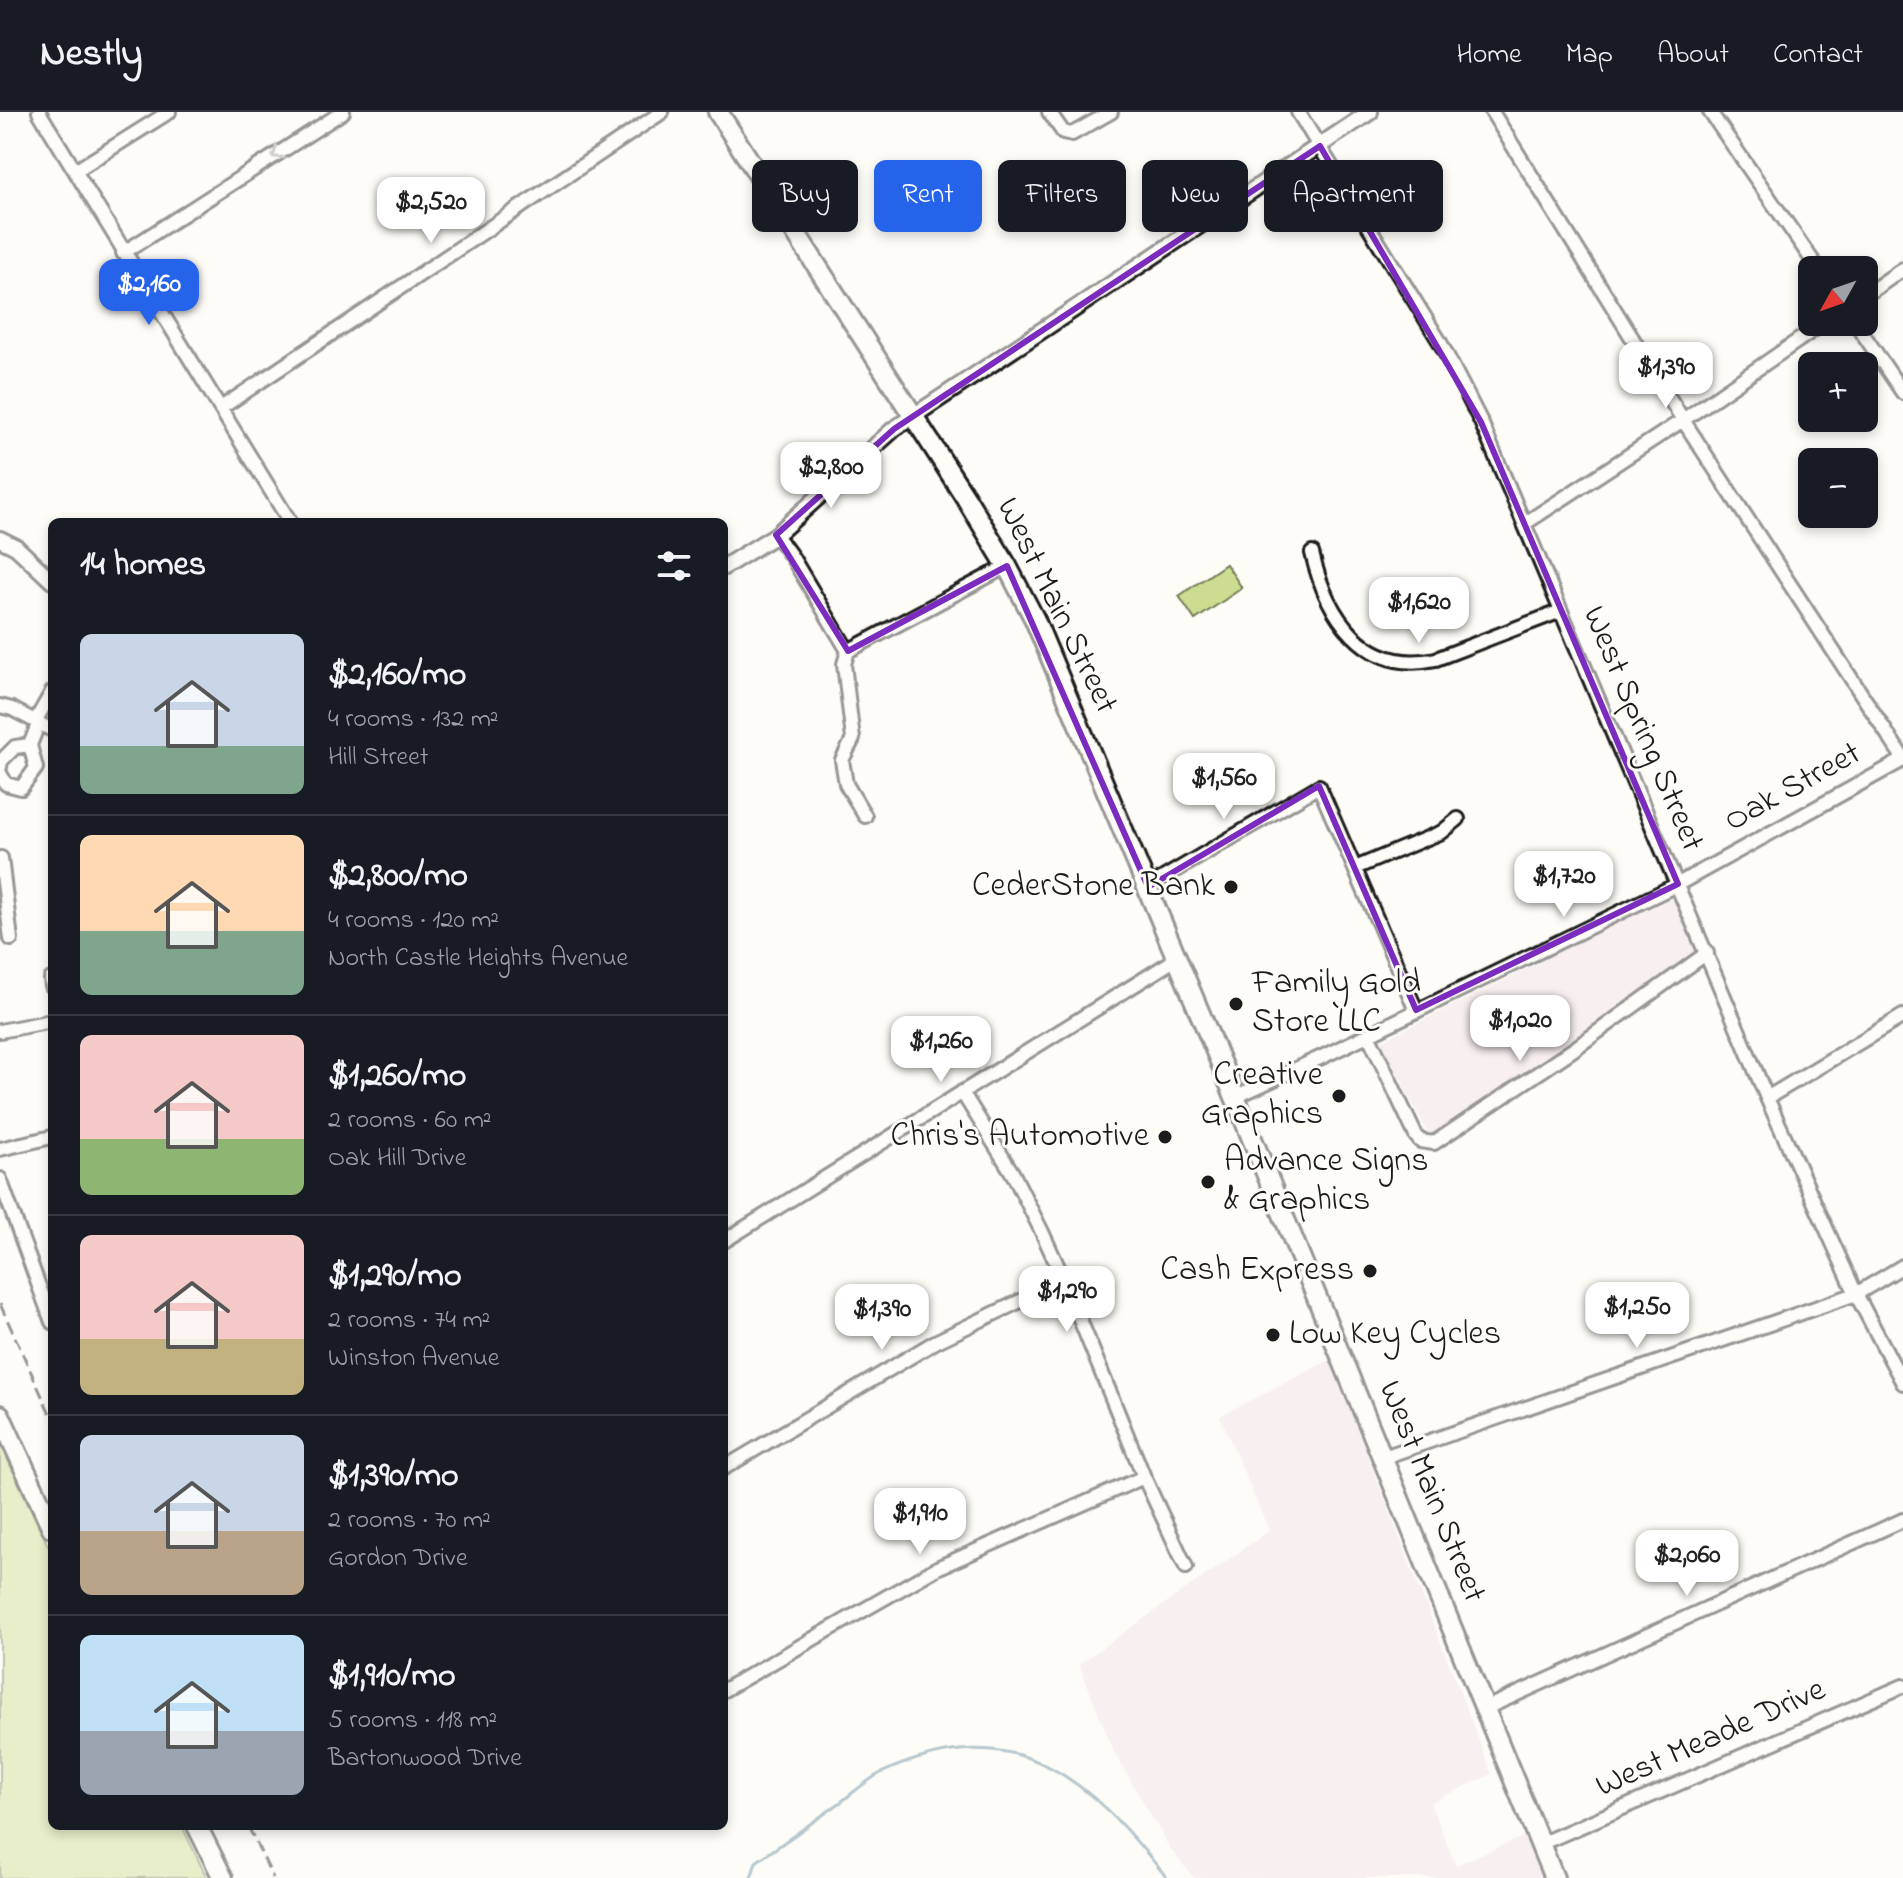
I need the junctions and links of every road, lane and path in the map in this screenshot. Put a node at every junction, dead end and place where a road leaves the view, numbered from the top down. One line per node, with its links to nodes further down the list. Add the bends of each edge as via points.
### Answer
1 (39, 112): 13 (street)
2 (169, 112): 13 (street)
3 (343, 112): 14 (street, one-way to 14)
4 (662, 112): 21 (street)
5 (718, 112): 22 (main road, West Main Street)
6 (1049, 112): 7 (street, via 1063,132 1072,134)
7 (1111, 112)
8 (1298, 112): 12 (street, West Spring Street)
9 (1370, 112): 12 (street)
10 (1492, 112): 23 (street)
11 (1710, 112): 15 (street)
12 (1320, 146): 22 (street); 25 (street, West Spring Street, via 1458,375)
13 (75, 171): 14 (street)
14 (123, 253): 21 (street)
15 (1809, 256)
16 (1903, 269): 17 (street)
17 (1878, 286)
18 (1805, 336): 23 (street)
19 (1864, 336): 20 (street)
20 (1903, 393)
21 (221, 408): 24 (street)
22 (915, 416): 26 (street, via 870,448); 30 (main road, West Main Street)
23 (1683, 420): 25 (street); 37 (street)
24 (288, 518)
25 (1524, 524): 32 (street, West Spring Street)
26 (776, 535): 29 (street); 33 (street)
27 (0, 539): 31 (street)
28 (1312, 553): 32 (street, via 1325,595 1345,629 1370,650 1393,659 1436,659)
29 (728, 565)
30 (1007, 566): 33 (street); 45 (main road, West Main Street, via 1054,662)
31 (48, 577)
32 (1561, 611): 44 (street, West Spring Street)
33 (848, 651): 40 (street, via 844,664 853,739 842,760 846,784)
34 (0, 706): 35 (street)
35 (43, 725): 36 (street)
36 (30, 745): 38 (street, via 15,747); 39 (street, via 36,768 21,788 6,784)
37 (1903, 759): 44 (street, Oak Street)
38 (0, 767)
39 (0, 773)
40 (865, 816)
41 (1458, 819): 43 (street, via 1442,832)
42 (1, 858): 46 (street)
43 (1355, 868): 45 (street, via 1319,786); 50 (street)
44 (1678, 884): 48 (street, West Spring Street); 50 (street, Oak Street)
45 (1148, 887): 49 (main road, West Main Street)
46 (3, 908): 47 (street)
47 (11, 939)
48 (1707, 953): 54 (street, via 1434,1143 1416,1136); 57 (street, West Spring Street)
49 (1176, 959): 55 (street); 56 (main road, West Main Street)
50 (1416, 1010): 54 (street, Oak Street)
51 (1903, 1016): 57 (street)
52 (48, 1022): 53 (street)
53 (0, 1031)
54 (1368, 1034): 56 (street, Oak Street)
55 (962, 1092): 61 (street); 63 (street, via 1013,1174)
56 (1235, 1097): 68 (main road, West Main Street)
57 (1767, 1098): 64 (street, West Spring Street)
58 (48, 1138): 59 (street)
59 (0, 1149)
60 (0, 1179): 65 (street)
61 (728, 1238)
62 (1903, 1266): 64 (street)
63 (1064, 1280): 69 (street, via 935,1342); 70 (street)
64 (1856, 1294): 66 (street, West Spring Street); 68 (street)
65 (48, 1311)
66 (1903, 1383)
67 (0, 1415): 71 (main road)
68 (1381, 1458): 76 (main road, West Main Street)
69 (728, 1466)
70 (1144, 1477): 73 (street); 75 (street, via 937,1568)
71 (48, 1519)
72 (1903, 1520): 76 (street)
73 (1186, 1567)
74 (1903, 1686): 78 (street, West Meade Drive)
75 (728, 1688)
76 (1486, 1708): 78 (main road, West Main Street)
77 (199, 1830): 79 (main road)
78 (1540, 1844): 80 (main road, West Main Street)
79 (223, 1878)
80 (1554, 1878)

